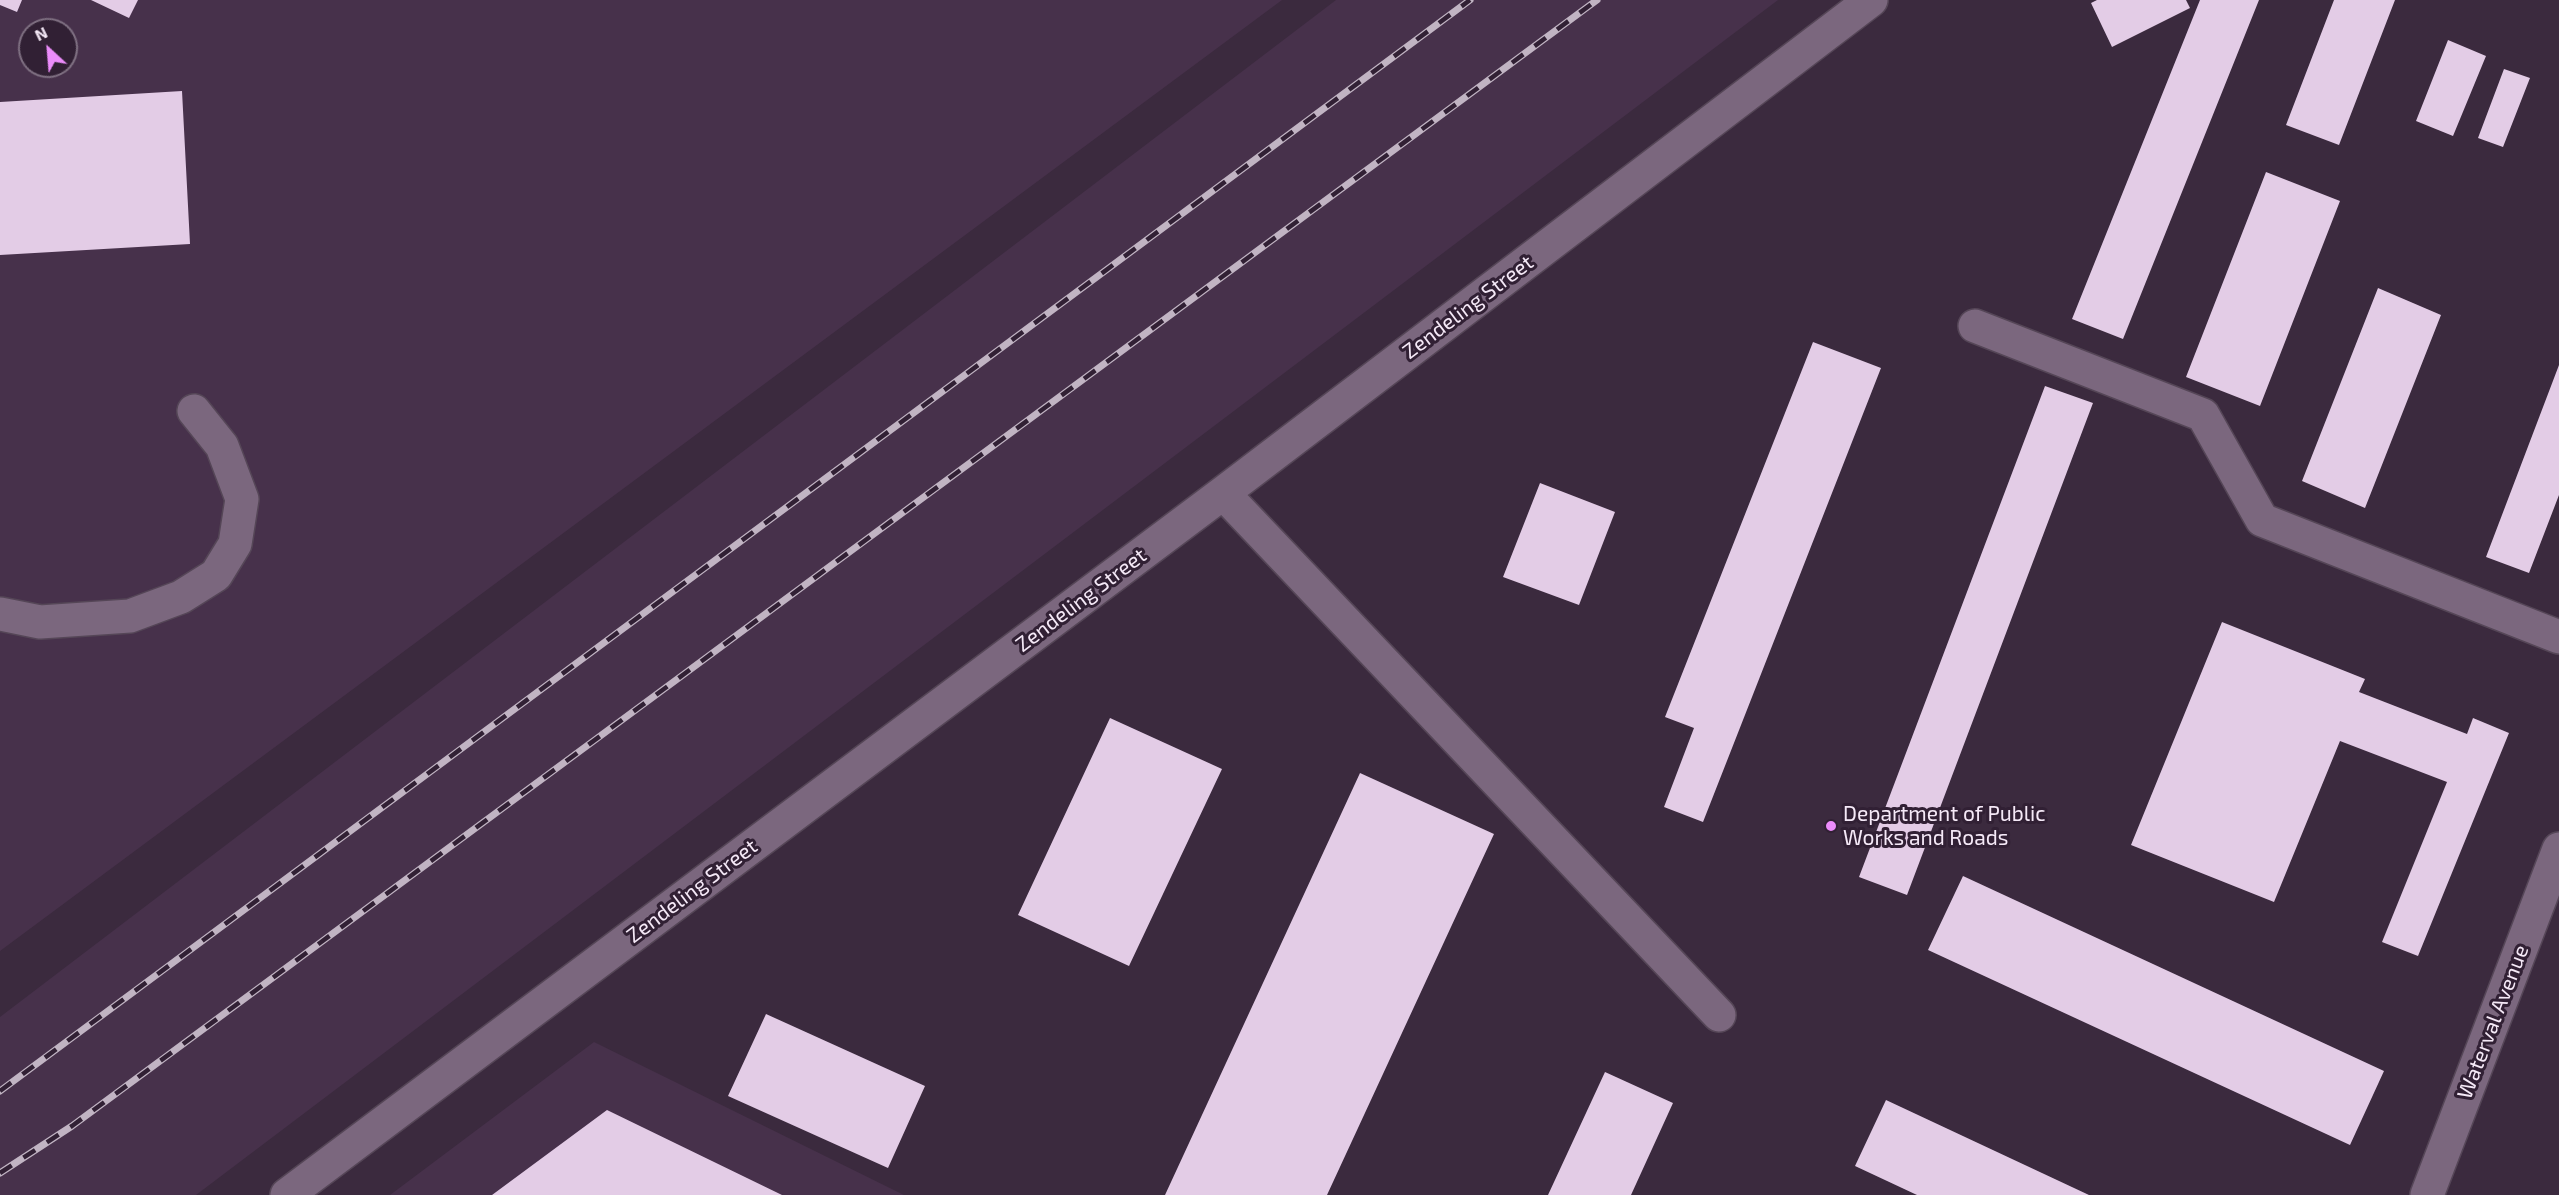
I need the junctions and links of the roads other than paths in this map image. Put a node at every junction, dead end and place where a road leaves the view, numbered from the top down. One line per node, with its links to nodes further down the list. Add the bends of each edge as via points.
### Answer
1 (1871, 0): 4 (street, Zendeling Street)
2 (1975, 326): 6 (street, via 2203,415 2262,520)
3 (194, 411): 5 (street, via 222,446 242,499 235,544 216,575 182,597 130,616 40,622)
4 (1224, 493): 8 (street); 9 (street, Zendeling Street)
5 (0, 614)
6 (2559, 637)
7 (2559, 849): 10 (street, Waterval Avenue)
8 (1719, 1015)
9 (287, 1195)
10 (2427, 1195)

